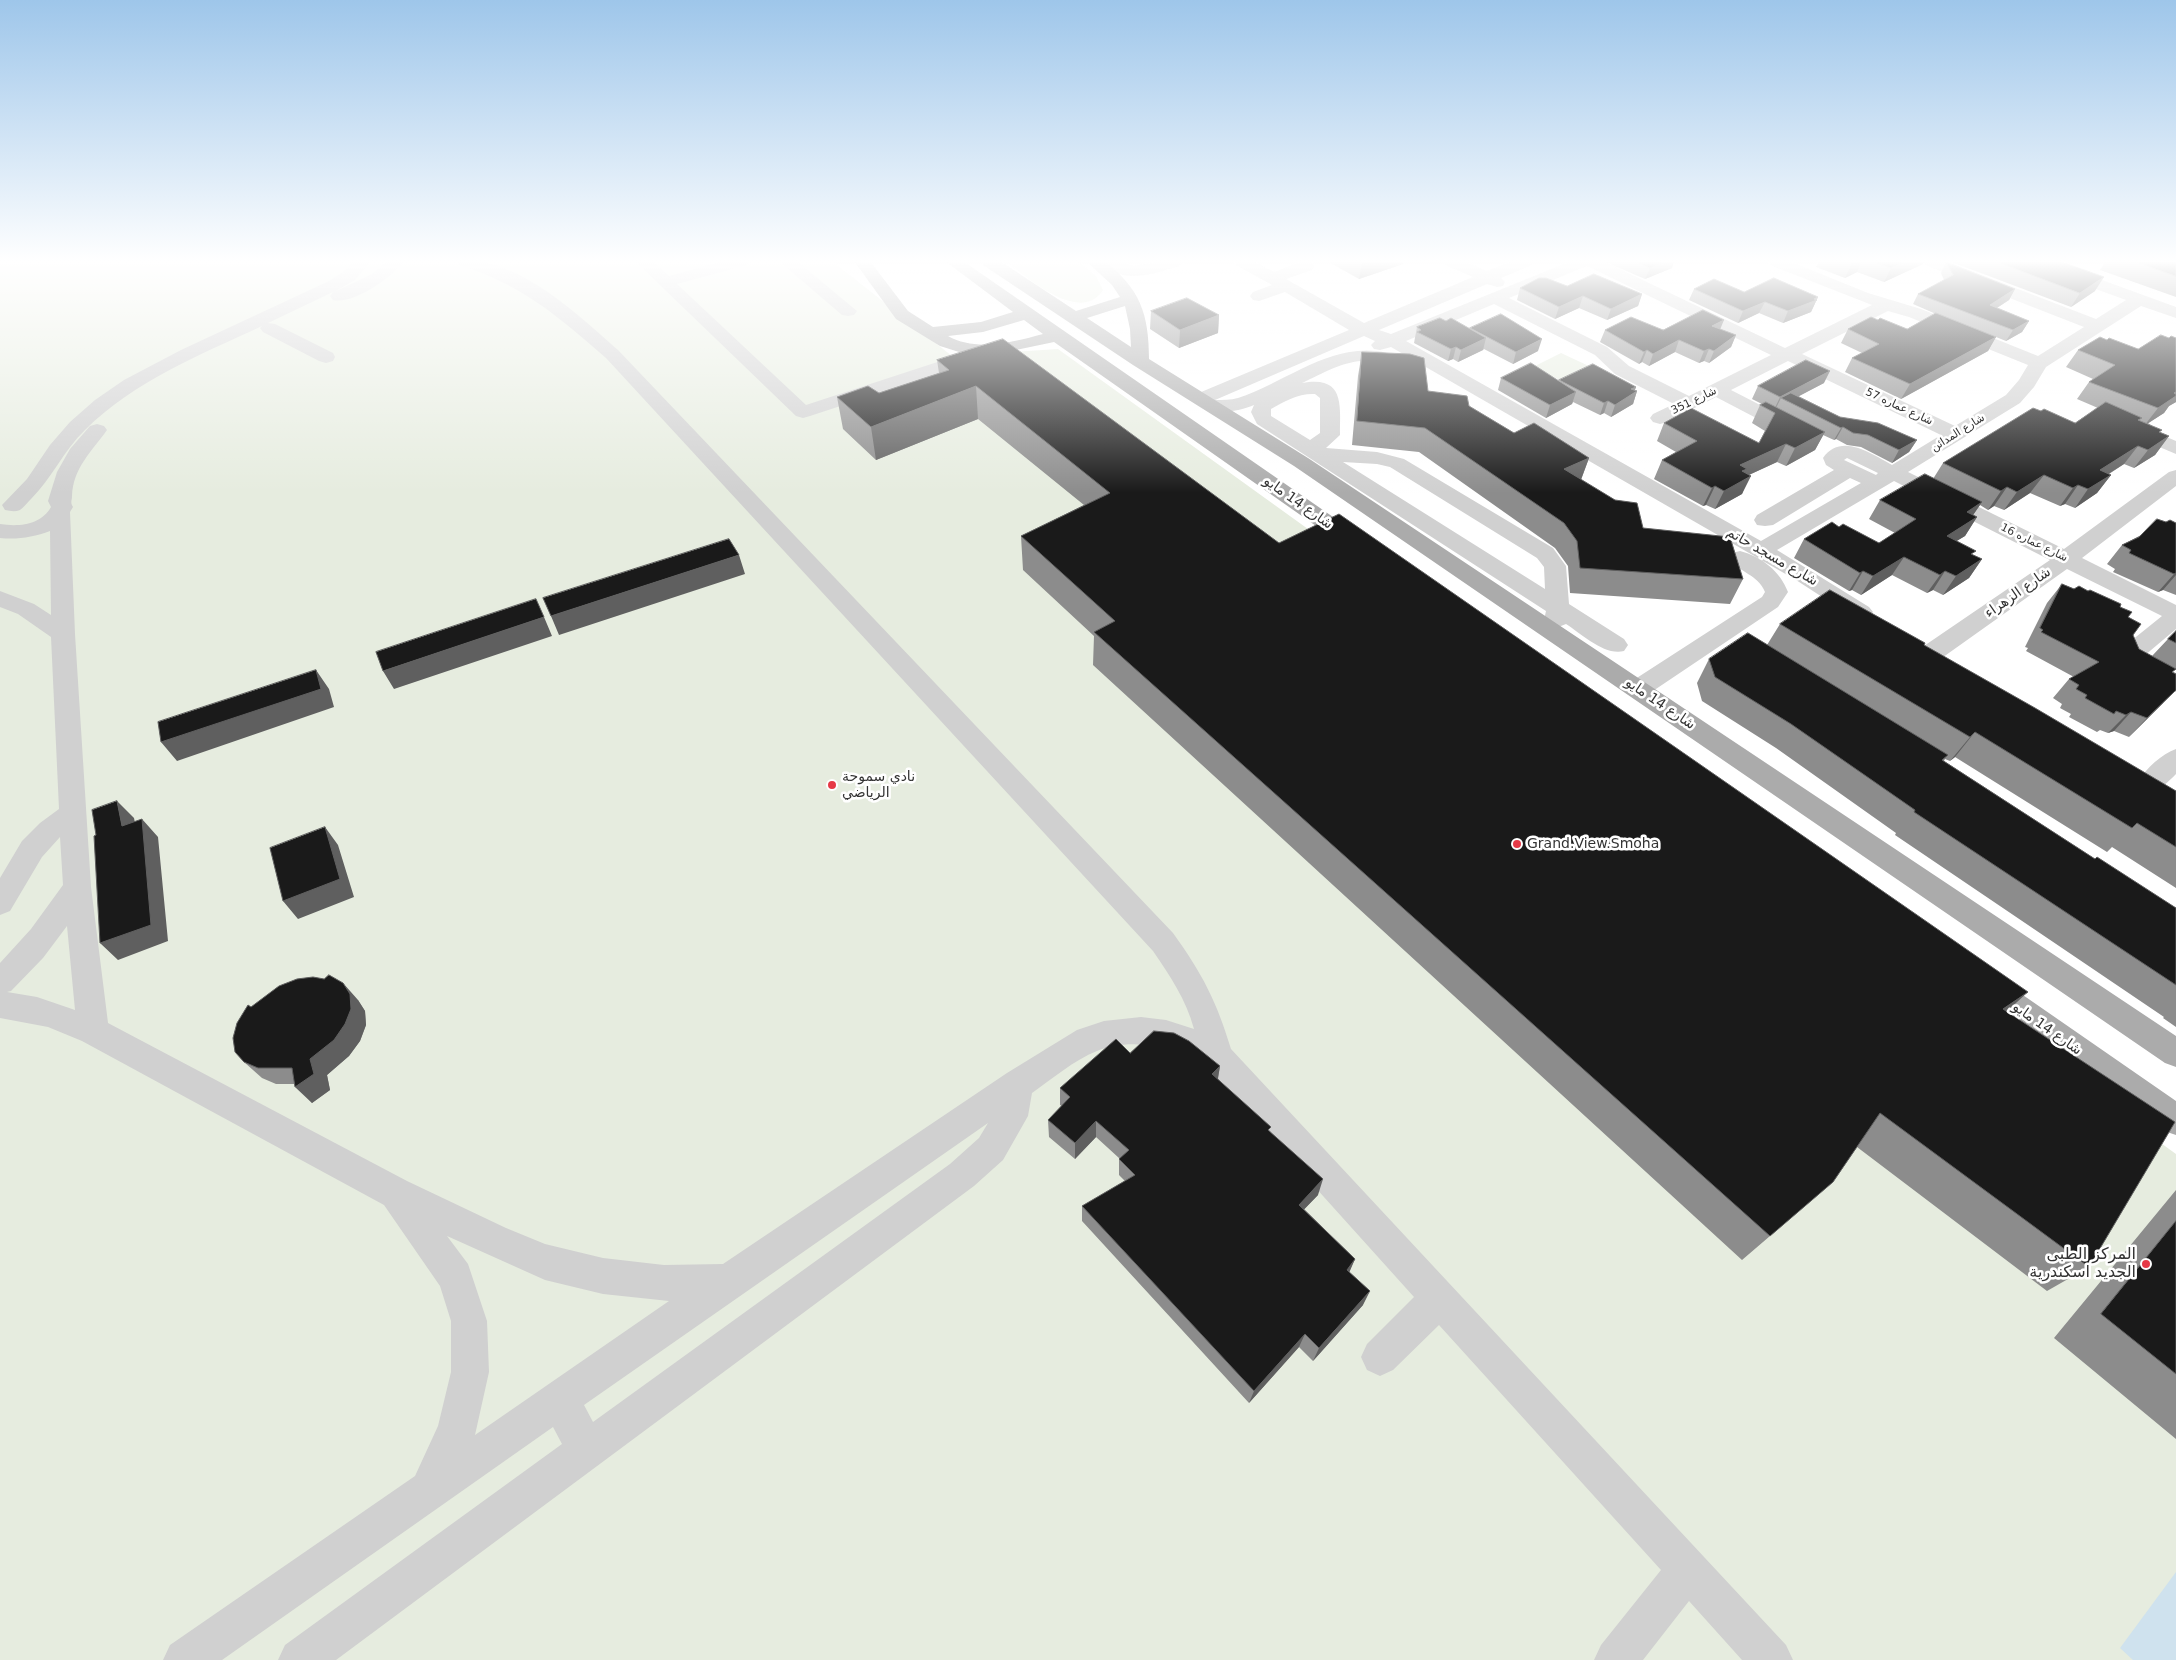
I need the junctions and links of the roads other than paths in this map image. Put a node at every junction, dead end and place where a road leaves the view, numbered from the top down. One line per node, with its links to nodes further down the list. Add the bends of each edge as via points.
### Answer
1 (220, 338): 38 (street, via 131,375 77,426 35,483)
2 (247, 338): 37 (street, via 170,375 117,411 79,451 63,482)
3 (290, 338): 22 (street)
4 (593, 338): 65 (street, via 619,361 1163,942 1186,974 1201,1005)
5 (726, 338): 20 (street, via 803,412)
6 (942, 338): 20 (main road, via 959,347)
7 (1038, 338): 20 (main road)
8 (1083, 338): 42 (main road, شارع 14 مايو)
9 (1092, 338): 23 (main road, شارع 14 مايو)
10 (1140, 338): 23 (main road)
11 (1342, 338): 26 (street)
12 (1383, 338): 19 (street, شارع مسجد حاتم)
13 (1399, 338): 19 (street)
14 (1576, 338): 27 (street, via 1601,351 1622,370)
15 (1752, 338): 21 (street, شارع عماره 57)
16 (1819, 338): 21 (street, شارع 351)
17 (1978, 338): 24 (street)
18 (2078, 338): 24 (street, شارع المدائن)
19 (1393, 341): 41 (street, شارع مسجد حاتم)
20 (992, 350)
21 (1786, 355): 25 (street, شارع 351); 30 (street, شارع عماره 57)
22 (326, 357)
23 (1140, 361): 26 (main road, شارع 14 مايو)
24 (2039, 363): 30 (street, شارع المدائن, via 2027,384 2013,399)
25 (1716, 390): 27 (street, شارع 351); 31 (street)
26 (1207, 402): 33 (main road, شارع 14 مايو); 49 (street, via 1240,404 1342,358 1358,355 1391,360 1759,569 1773,580 1777,592 1770,602)
27 (1689, 404): 28 (street, شارع 351)
28 (1660, 418)
29 (2110, 419): 32 (street)
30 (1956, 434): 35 (street, شارع المدائن)
31 (1804, 435)
32 (2176, 448)
33 (1284, 451): 34 (street); 46 (main road, شارع 14 مايو)
34 (1312, 451): 46 (street); 46 (street, via 1397,463 1545,554 1555,566)
35 (1885, 478): 39 (street, شارع عماره 16, via 1837,456); 41 (street, شارع المدائن); 43 (street, شارع عماره 16)
36 (2171, 487): 43 (street, شارع الزهراء)
37 (60, 508): 38 (street, via 55,499 42,498); 40 (street, via 53,519 32,530); 48 (street)
38 (6, 509)
39 (1765, 520)
40 (0, 532)
41 (1761, 550): 47 (street, شارع مسجد حاتم)
42 (1370, 553)
43 (2066, 559): 45 (street, شارع عماره 16); 50 (street, شارع الزهراء, via 1938,659)
44 (0, 598): 48 (street, via 26,609)
45 (2176, 615): 53 (street, via 2130,655 2133,662)
46 (1554, 619): 51 (street); 54 (main road, شارع 14 مايو)
47 (1878, 624)
48 (63, 634): 57 (street)
49 (1721, 636): 52 (street); 54 (street)
50 (1910, 642)
51 (1616, 645)
52 (1746, 651)
53 (2176, 684)
54 (1638, 689): 64 (main road, شارع 14 مايو)
55 (2176, 759): 56 (street)
56 (2152, 781)
57 (73, 813): 58 (street); 59 (street, via 32,849)
58 (77, 887): 61 (street, via 53,925); 63 (street)
59 (0, 903)
60 (1963, 970): 67 (main road, شارع 14 مايو)
61 (0, 982)
62 (0, 1005): 63 (street, via 59,1016)
63 (93, 1031): 68 (street)
64 (2176, 1053)
65 (1216, 1056): 66 (street, via 1178,1036 1135,1030 1092,1038); 70 (street)
66 (1018, 1083): 69 (street); 73 (street, via 1010,1116 991,1148 962,1175)
67 (2176, 1120)
68 (395, 1193): 69 (street, via 545,1262 602,1276 664,1283); 74 (street, via 455,1277 469,1321 470,1372 460,1420)
69 (728, 1282): 72 (street)
70 (1440, 1298): 71 (street); 75 (street)
71 (1380, 1358)
72 (560, 1399): 73 (street); 74 (street)
73 (586, 1450): 77 (street)
74 (430, 1489): 76 (street)
75 (1688, 1569): 78 (street); 79 (street)
76 (185, 1660)
77 (300, 1660)
78 (1616, 1660)
79 (1771, 1660)

